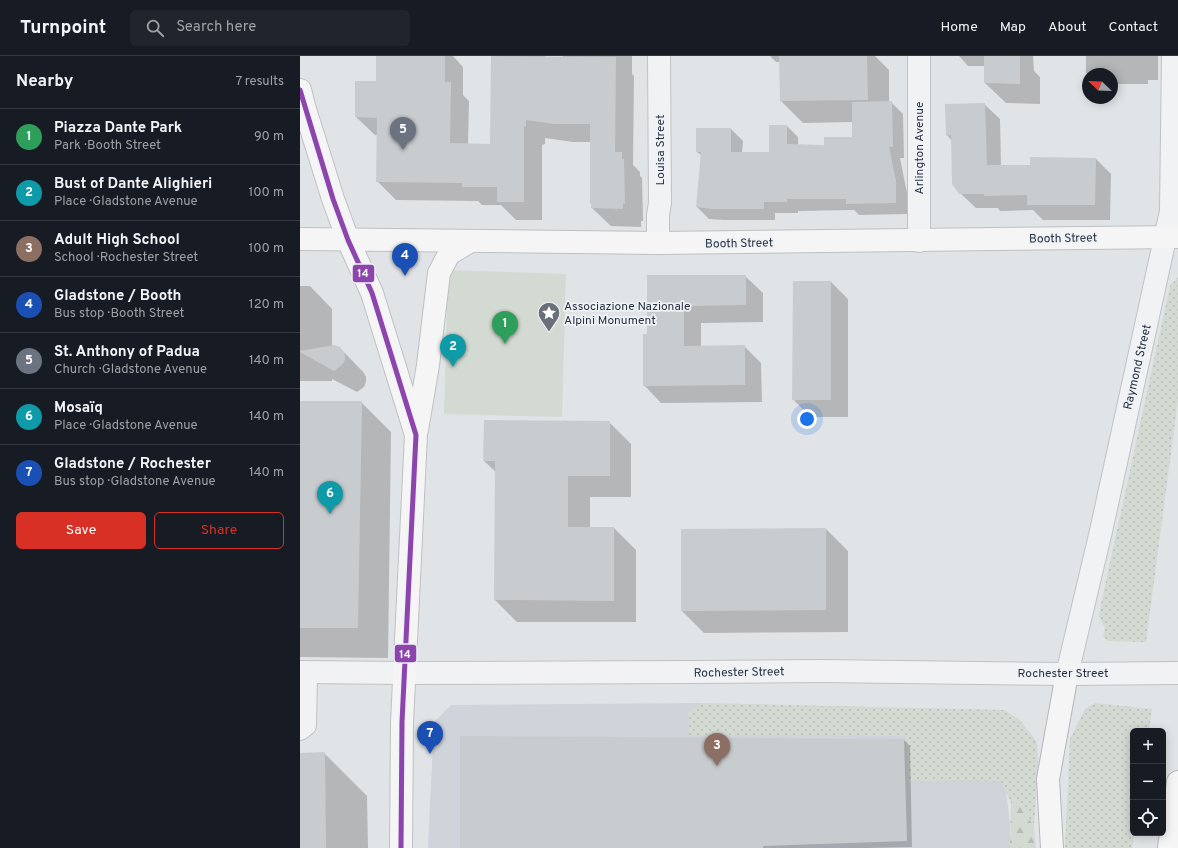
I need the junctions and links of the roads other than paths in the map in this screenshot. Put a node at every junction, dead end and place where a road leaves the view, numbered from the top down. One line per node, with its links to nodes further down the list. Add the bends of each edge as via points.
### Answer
1 (659, 56): 10 (street, Louisa Street)
2 (919, 56): 8 (street, Arlington Avenue)
3 (1173, 56): 5 (street, Raymond Street)
4 (300, 90): 7 (main road)
5 (1172, 237): 8 (main road, Booth Street); 15 (street, Raymond Street)
6 (300, 239): 7 (main road, Booth Street)
7 (348, 240): 9 (main road, Booth Street); 11 (main road, via 372,293)
8 (918, 241): 10 (main road, Booth Street)
9 (469, 242): 10 (main road, Booth Street); 11 (main road, via 449,254 439,273 428,365)
10 (658, 244)
11 (416, 435): 13 (main road)
12 (303, 672): 13 (street, Rochester Street); 16 (street, via 305,725)
13 (405, 673): 15 (street, Rochester Street, via 821,671); 18 (main road)
14 (1178, 673): 15 (street, Rochester Street)
15 (1067, 674): 19 (main road, via 1048,779)
16 (300, 729)
17 (1178, 782): 20 (main road)
18 (401, 848)
19 (1052, 848)
20 (1169, 848)

